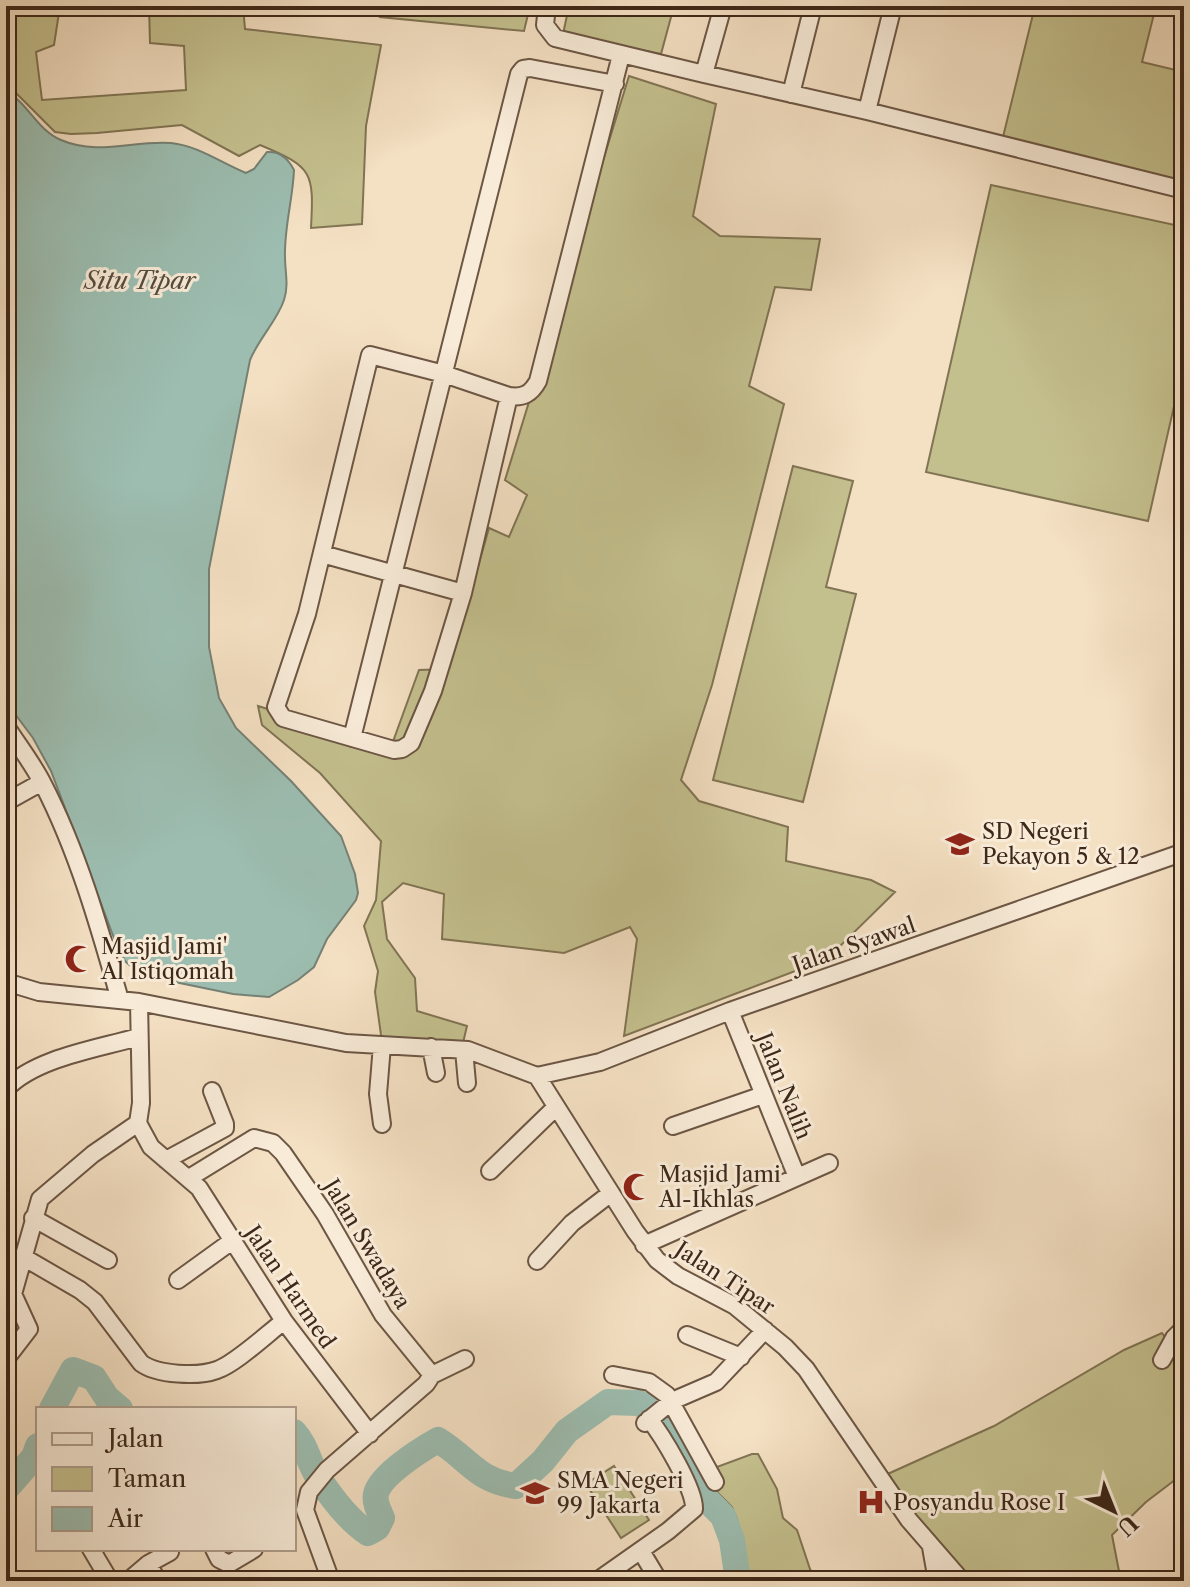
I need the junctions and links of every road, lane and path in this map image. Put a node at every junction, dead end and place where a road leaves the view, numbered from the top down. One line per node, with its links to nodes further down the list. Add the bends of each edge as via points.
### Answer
1 (547, 6): 5 (street, via 545,25 555,38)
2 (723, 6): 6 (street)
3 (813, 6): 8 (street)
4 (893, 6): 9 (street)
5 (621, 55): 6 (street); 7 (street)
6 (704, 74): 8 (street)
7 (615, 84): 11 (street, via 530,68 519,74); 12 (street, via 538,381 527,394)
8 (791, 94): 9 (street)
9 (867, 111): 10 (street)
10 (1184, 190)
11 (444, 374): 12 (street); 13 (street, via 370,355); 14 (street)
12 (509, 396): 15 (street)
13 (322, 554): 14 (street); 17 (street, via 276,711 283,718)
14 (391, 574): 15 (street); 17 (street)
15 (463, 593): 17 (street, via 411,743 394,750)
16 (6, 726): 18 (street)
17 (352, 738)
18 (42, 782): 19 (street); 22 (street, via 74,854)
19 (6, 802)
20 (1184, 852): 24 (street, Jalan Syawal)
21 (6, 982): 22 (street, via 39,992)
22 (120, 1000): 23 (street)
23 (139, 1002): 25 (street); 26 (street, via 328,1041)
24 (730, 1011): 30 (street, Jalan Syawal, via 600,1062); 34 (street, Jalan Nalih)
25 (138, 1037): 31 (street, via 52,1062); 36 (street)
26 (382, 1045): 27 (street); 37 (street)
27 (431, 1047): 28 (street); 29 (street)
28 (464, 1050): 30 (street); 32 (street)
29 (436, 1073)
30 (537, 1076): 35 (street, Jalan Tipar)
31 (8, 1082)
32 (467, 1083)
33 (212, 1091): 39 (street, via 225,1128)
34 (763, 1095): 38 (street); 42 (street, Jalan Nalih)
35 (556, 1107): 41 (street); 44 (street, Jalan Tipar)
36 (138, 1123): 39 (street, Jalan Harmed, via 151,1147); 45 (street, via 45,1193)
37 (382, 1124)
38 (673, 1126)
39 (166, 1160): 43 (street, Jalan Harmed)
40 (829, 1163): 42 (street)
41 (490, 1171)
42 (797, 1177): 47 (street)
43 (189, 1178): 46 (street, Jalan Harmed); 61 (street, Jalan Swadaya, via 254,1138 279,1148 325,1214 378,1307)
44 (611, 1193): 47 (street, Jalan Tipar); 50 (street, via 572,1223)
45 (33, 1218): 48 (street); 49 (street)
46 (232, 1241): 51 (street); 53 (street, Jalan Harmed)
47 (644, 1245): 55 (street, Jalan Tipar, via 678,1276 735,1306)
48 (23, 1257): 52 (street); 53 (street, via 95,1302 149,1368 181,1374 217,1370)
49 (108, 1260)
50 (537, 1261)
51 (178, 1280)
52 (10, 1296): 58 (street, via 28,1321 28,1333)
53 (284, 1321): 64 (street, Jalan Harmed)
54 (1184, 1328): 60 (street)
55 (765, 1330): 57 (street); 67 (street, Jalan Tipar, via 806,1369)
56 (687, 1335): 57 (street)
57 (741, 1357): 63 (street, via 716,1382)
58 (6, 1359)
59 (465, 1359): 61 (street)
60 (1162, 1360)
61 (432, 1375): 64 (street)
62 (613, 1375): 63 (street, via 649,1382)
63 (671, 1402): 65 (street); 72 (street, via 650,1418 693,1497 694,1509)
64 (370, 1434): 66 (street, via 313,1484)
65 (715, 1482)
66 (300, 1514): 77 (street)
67 (931, 1546): 80 (street); 81 (street, Jalan Tipar)
68 (92, 1551): 74 (street)
69 (171, 1551): 73 (street)
70 (215, 1551): 71 (street, via 229,1564)
71 (251, 1551)
72 (641, 1551): 78 (street); 79 (street)
73 (148, 1564): 75 (street); 76 (street)
74 (110, 1581)
75 (128, 1581)
76 (158, 1581)
77 (331, 1581)
78 (597, 1581)
79 (659, 1581)
80 (937, 1581)
81 (962, 1581)

